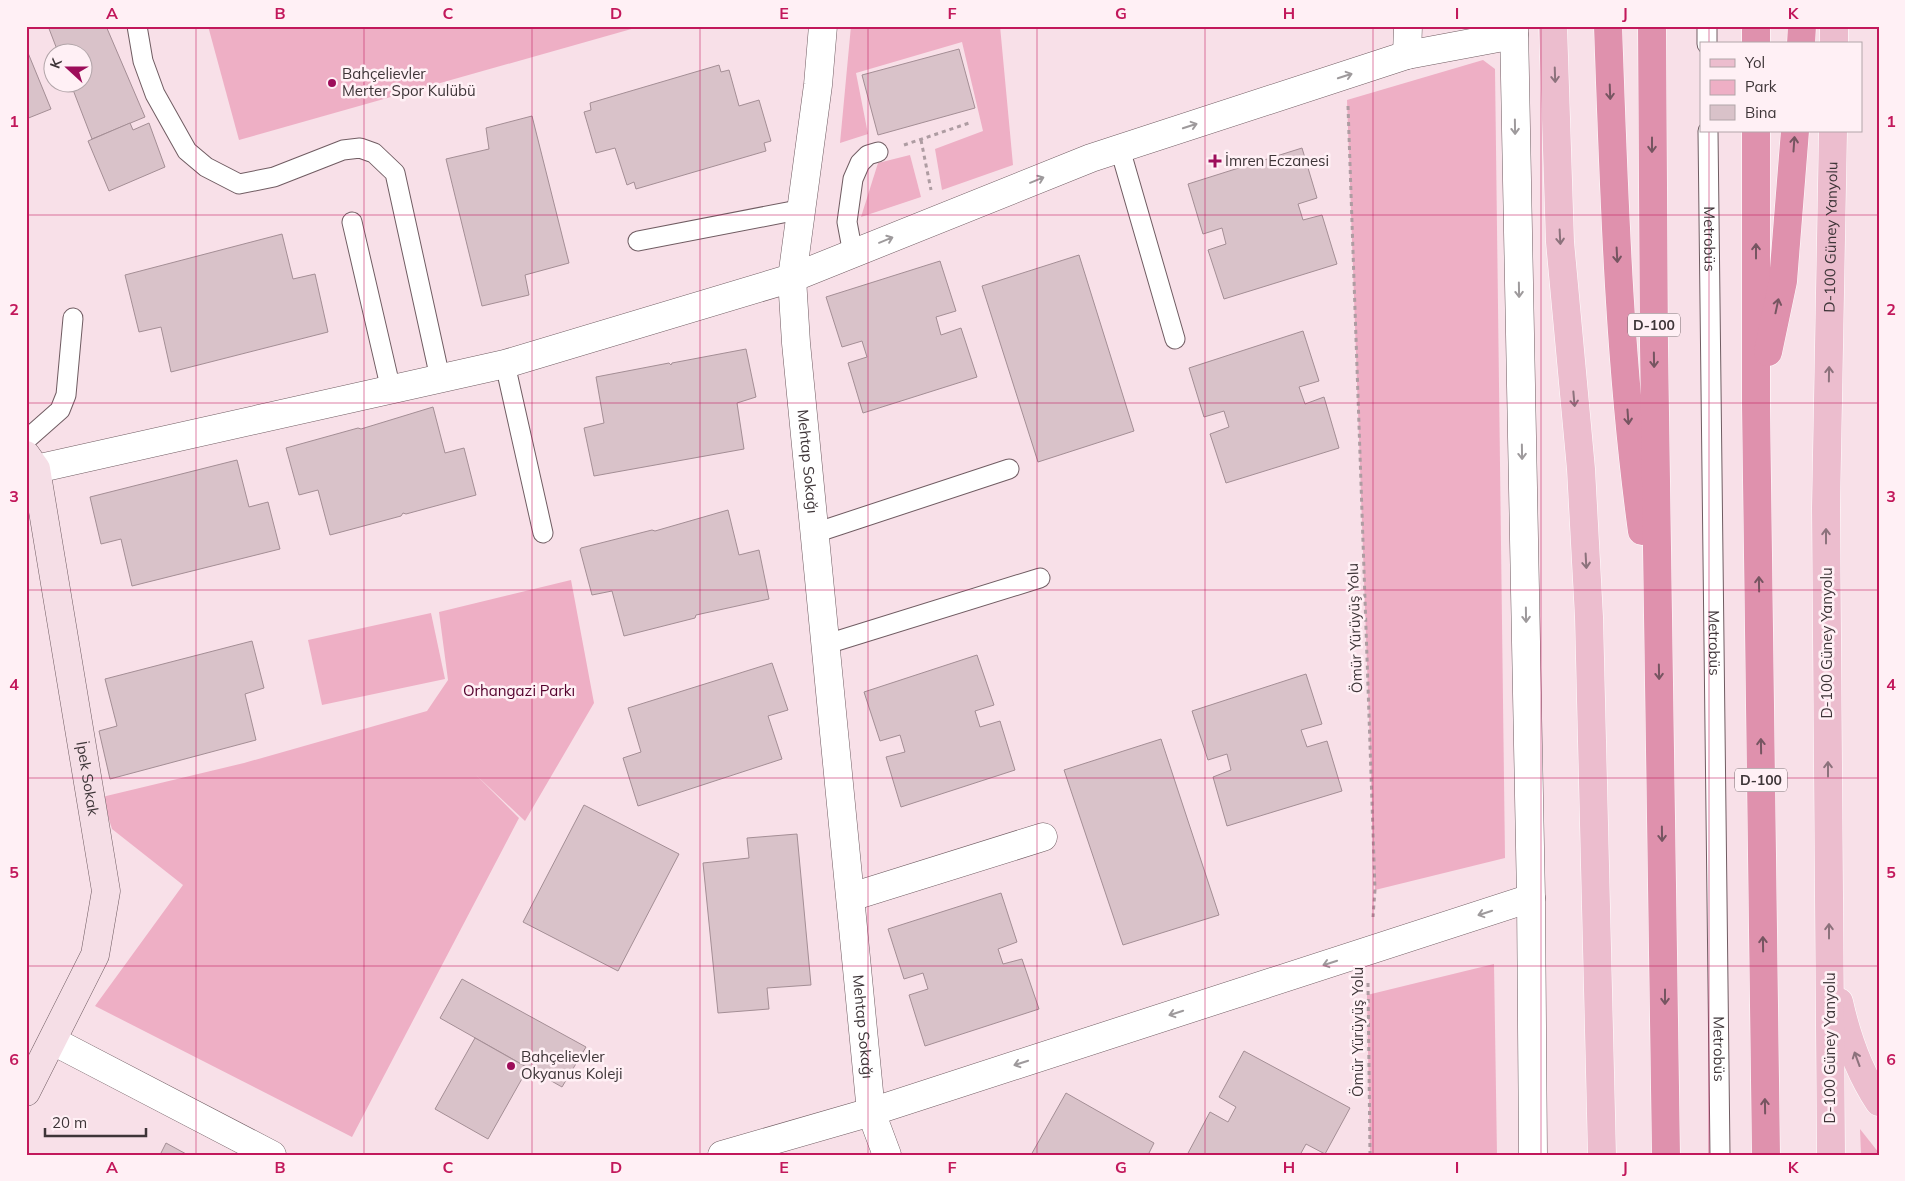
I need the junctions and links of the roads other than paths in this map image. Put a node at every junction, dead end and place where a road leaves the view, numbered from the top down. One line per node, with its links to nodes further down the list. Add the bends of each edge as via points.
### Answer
1 (137, 26): 31 (lane, via 143,62 155,94 187,151 206,167 239,184 274,177 343,150 360,148 374,153 395,173)
2 (823, 26): 23 (street, Mehtap Sokağı)
3 (1408, 26): 16 (street)
4 (1553, 26): 54 (main road, one-way to 54, via 1560,242 1589,617)
5 (1608, 26): 40 (highway, one-way to 40, via 1619,300 1631,454)
6 (1652, 26): 40 (highway, D-100, one-way to 40)
7 (1707, 26): 12 (lane)
8 (1756, 26): 13 (highway)
9 (1802, 26): 14 (highway)
10 (1834, 26): 15 (main road)
11 (1514, 31): 16 (street); 44 (street, one-way to 44)
12 (1707, 42)
13 (1756, 42)
14 (1801, 42)
15 (1834, 42)
16 (1407, 55): 21 (street, one-way to 16)
17 (1708, 132): 56 (lane, Metrobüs)
18 (1756, 132): 33 (highway, D-100, one-way to 18)
19 (1794, 132): 33 (highway, one-way to 19, via 1783,281)
20 (1832, 132): 45 (main road, D-100 Güney Yanyolu, one-way to 20, via 1826,508)
21 (1120, 149): 26 (street, one-way to 21, via 1090,158); 29 (lane)
22 (878, 152): 26 (lane, via 868,155 860,163 853,179 847,222)
23 (803, 209): 25 (lane); 27 (street, Mehtap Sokağı)
24 (352, 222): 32 (lane)
25 (638, 241)
26 (853, 254): 27 (street)
27 (792, 278): 30 (street); 38 (street, Mehtap Sokağı)
28 (73, 318): 34 (lane, via 66,395 60,410)
29 (1175, 339)
30 (505, 364): 31 (street); 37 (lane)
31 (440, 378): 32 (street)
32 (391, 390): 35 (street)
33 (1756, 405): 57 (highway, D-100, one-way to 33)
34 (26, 440)
35 (31, 462): 46 (street, İpek Sokak, via 106,891 95,955)
36 (1010, 469): 38 (lane)
37 (543, 533)
38 (815, 533): 41 (street, Mehtap Sokağı)
39 (1040, 578): 41 (lane)
40 (1658, 623): 55 (highway, D-100, one-way to 55)
41 (827, 644): 43 (street, Mehtap Sokağı)
42 (1042, 837): 43 (street)
43 (851, 897): 49 (street, Mehtap Sokağı)
44 (1532, 898): 49 (street, one-way to 49); 53 (street)
45 (1829, 960): 48 (main road, one-way to 45, via 1865,1082 1845,1026); 58 (main road, D-100 Güney Yanyolu)
46 (53, 1041): 47 (street, İpek Sokak); 50 (street)
47 (26, 1092)
48 (1879, 1102)
49 (871, 1112): 51 (street); 52 (street, Mehtap Sokağı)
50 (272, 1155)
51 (722, 1155)
52 (887, 1155)
53 (1532, 1155)
54 (1602, 1155)
55 (1666, 1155)
56 (1720, 1155)
57 (1766, 1155)
58 (1831, 1155)

